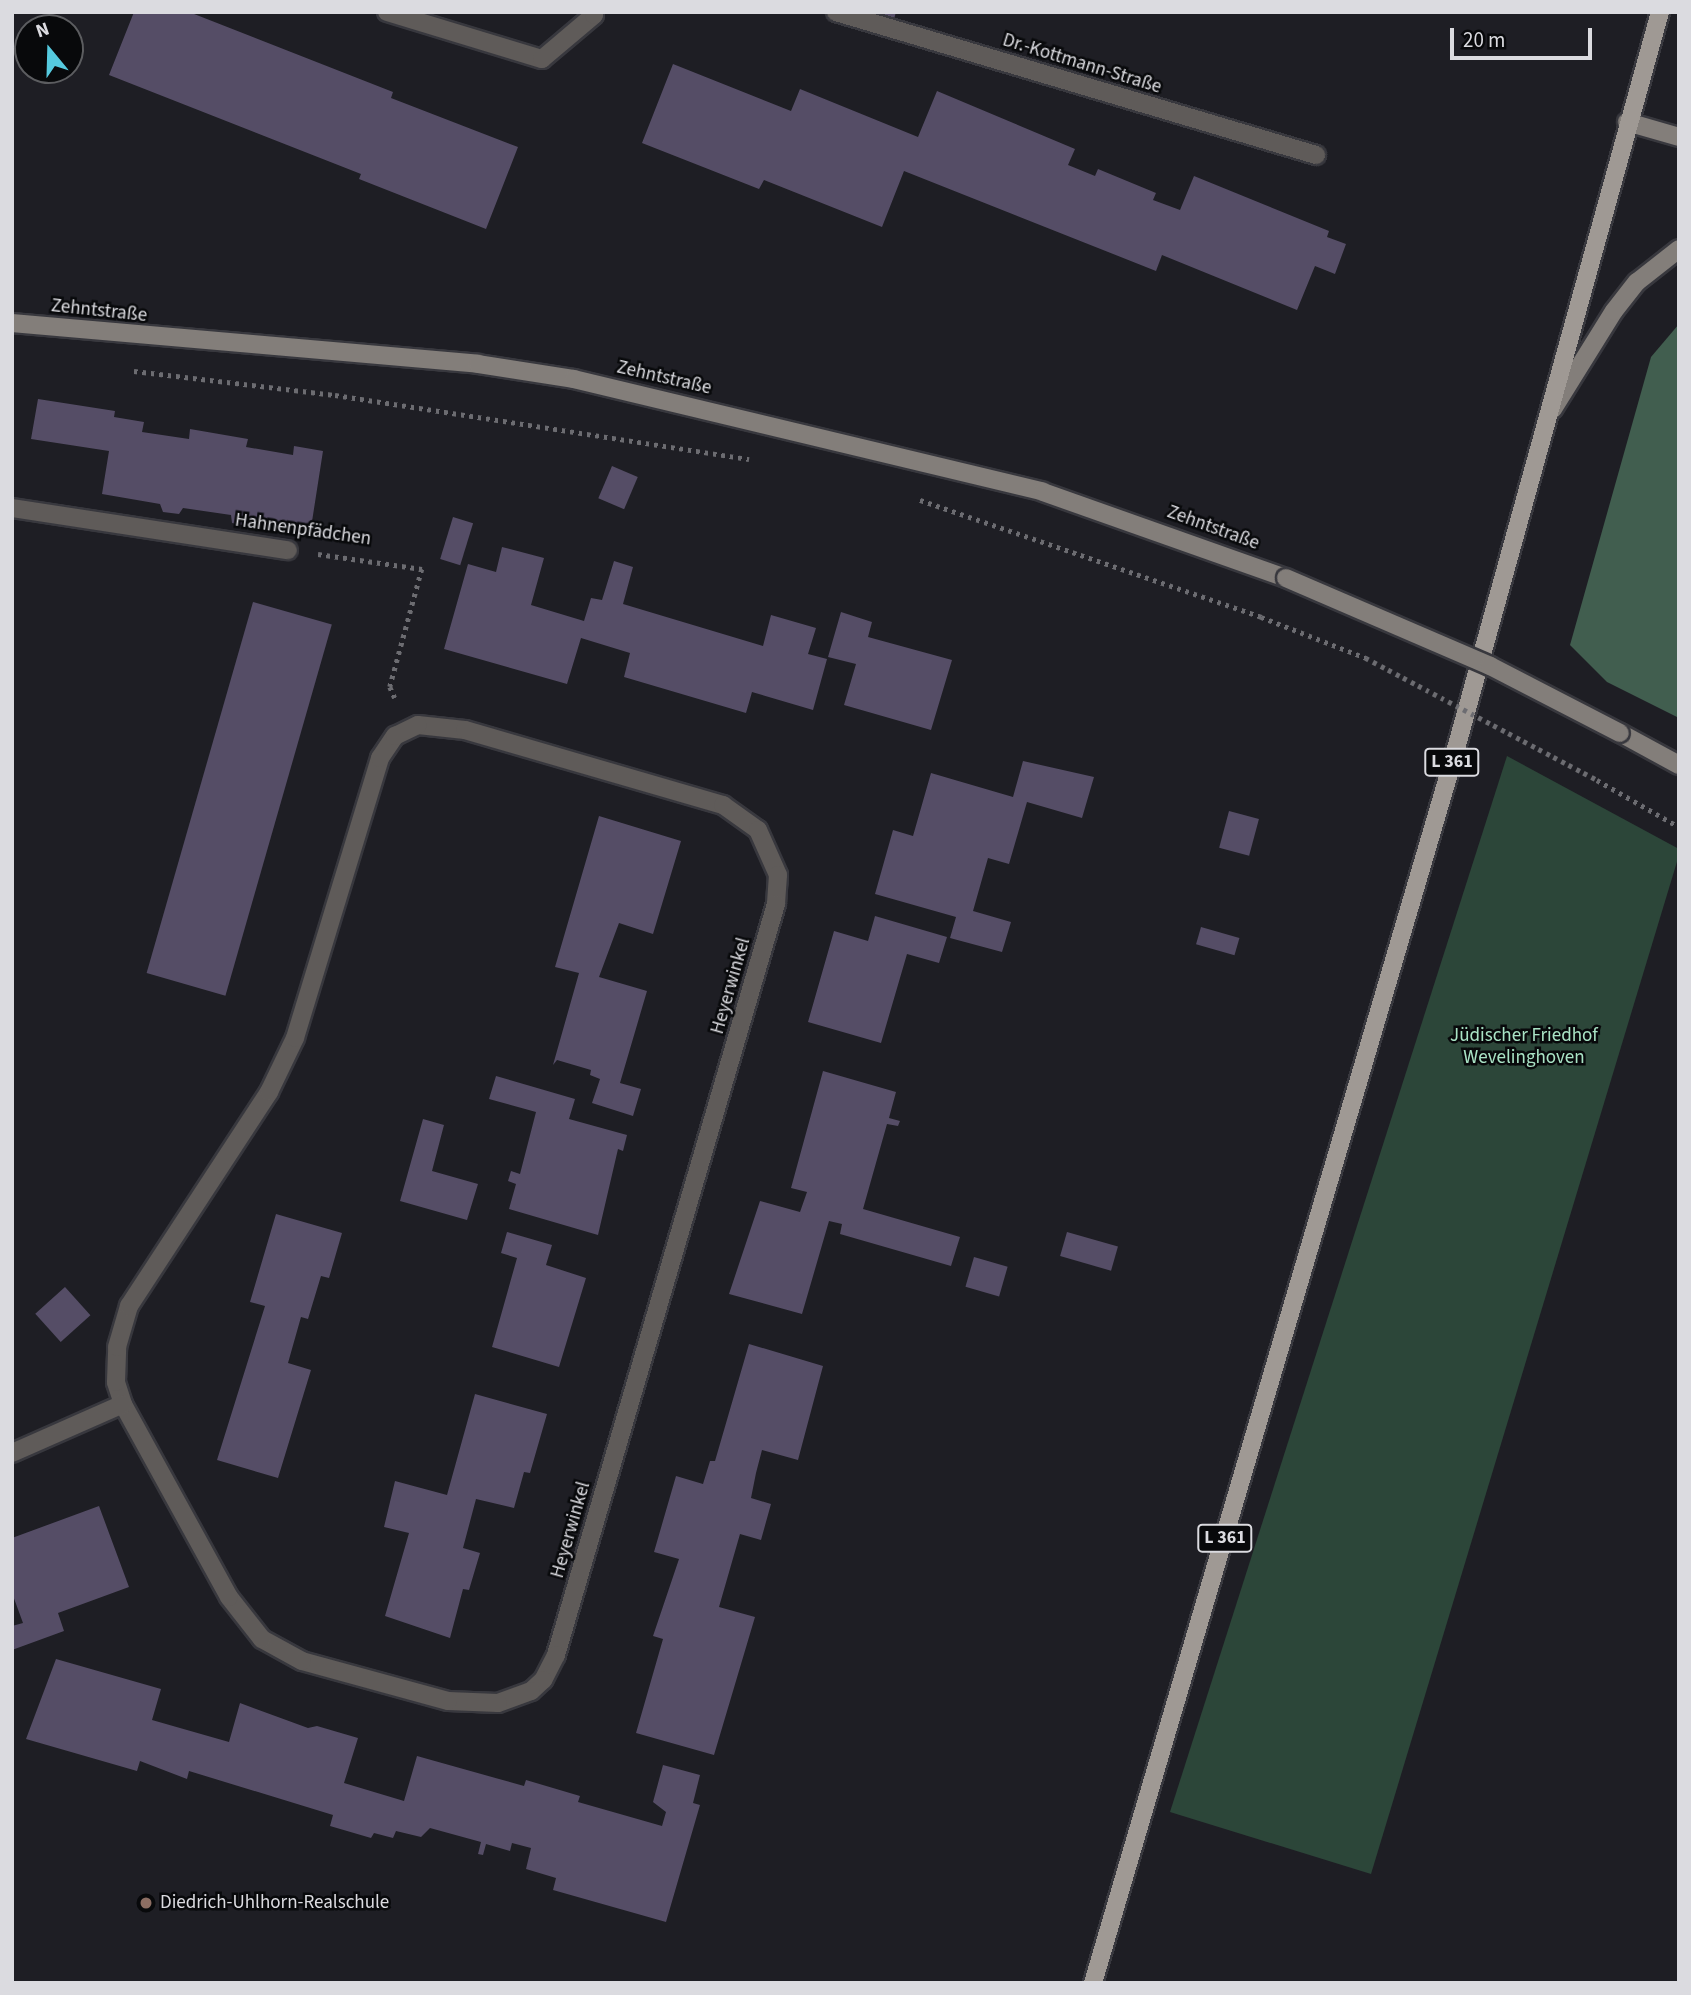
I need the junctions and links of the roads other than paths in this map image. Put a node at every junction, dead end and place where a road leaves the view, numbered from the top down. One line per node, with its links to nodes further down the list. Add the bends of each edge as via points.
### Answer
1 (387, 12): 4 (street, via 542,59)
2 (836, 12): 7 (street, Dr.-Kottmann-Straße)
3 (1660, 12): 5 (main road, L 361)
4 (594, 14)
5 (1627, 122): 6 (main road); 10 (main road, L 361)
6 (1679, 137)
7 (1316, 155)
8 (1679, 249): 10 (main road, via 1637,282 1614,311)
9 (12, 323): 13 (main road, Zehntstraße, bridge, via 307,353 478,364 574,379 1044,492 1286,578 1490,666)
10 (1541, 430): 16 (main road, L 361, via 1451,763)
11 (12, 508): 12 (street, Hahnenpfädchen)
12 (289, 550)
13 (1679, 765)
14 (123, 1404): 14 (street, Heyerwinkel, via 237,1609 274,1648 302,1661 458,1702 515,1699 531,1691 548,1673 776,904 778,875 758,830 723,805 448,726 407,729 386,746 284,1065 130,1306 116,1358 116,1382); 15 (street)
15 (12, 1453)
16 (1093, 1983)

